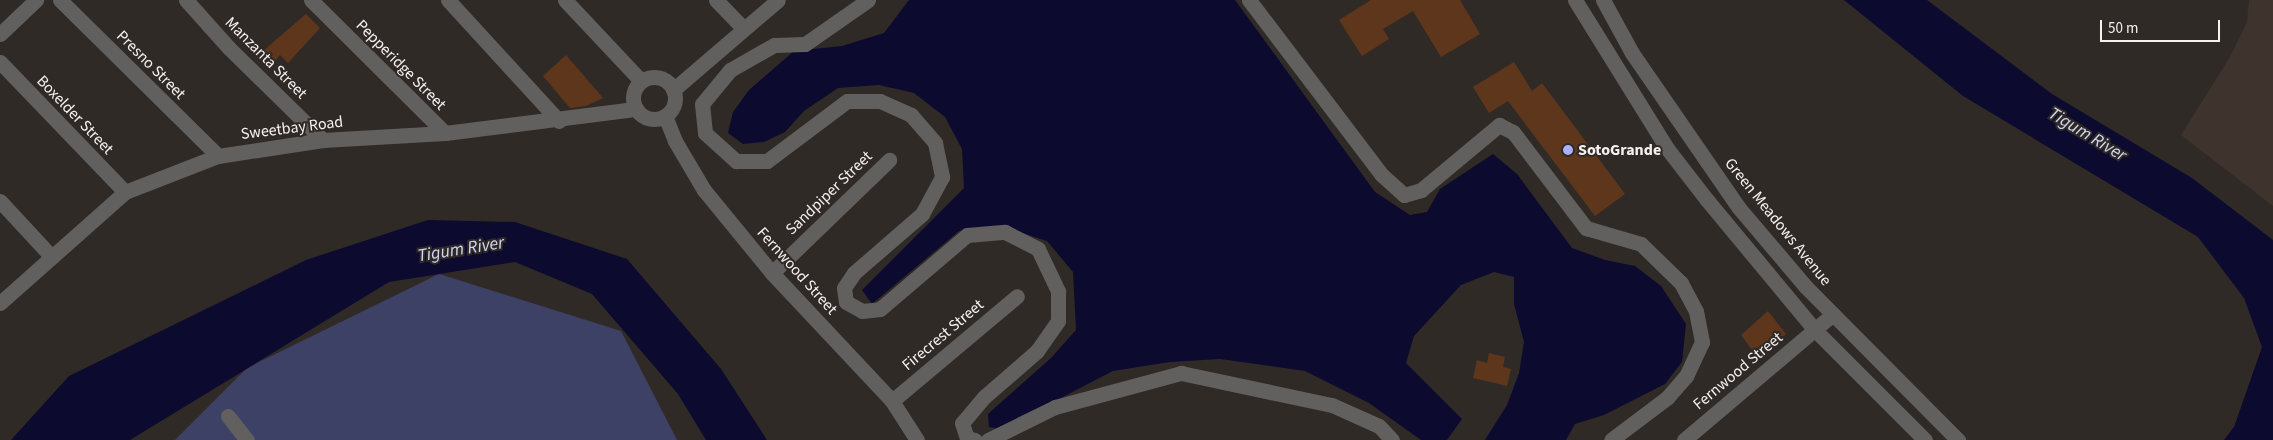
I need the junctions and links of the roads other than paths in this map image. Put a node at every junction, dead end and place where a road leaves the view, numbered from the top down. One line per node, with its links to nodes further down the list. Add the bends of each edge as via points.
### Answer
1 (36, 0): 14 (street)
2 (60, 0): 23 (street, Presno Street)
3 (186, 0): 22 (street, Manzanta Street, via 229,48)
4 (311, 0): 21 (street, Pepperidge Street)
5 (448, 0): 20 (street)
6 (565, 0): 16 (street)
7 (716, 0): 13 (street)
8 (778, 0): 13 (street)
9 (868, 0): 37 (street, via 805,44 774,45 730,70 702,104 705,133 736,161 767,160 847,101 880,101 911,115 935,143 942,177 922,214 854,273 844,288 846,302 862,311 880,309 966,235 1005,232 1038,249 1058,291 1058,321 1037,350 984,397 962,423 968,438)
10 (1249, 0): 40 (street, via 1382,175 1404,195 1421,190 1499,125 1513,132 1586,228 1641,244 1681,283 1696,311 1702,342 1686,376 1668,397)
11 (1575, 0): 32 (street, via 1666,147)
12 (1603, 0): 31 (street, Green Meadows Avenue, via 1632,53 1729,193 1806,287)
13 (743, 28): 17 (street)
14 (0, 34)
15 (0, 62): 25 (street, Boxelder Street)
16 (641, 81): 17 (street, via 655,77 663,79); 18 (street, via 632,94)
17 (673, 90): 19 (street, via 673,107)
18 (636, 109): 19 (street, via 652,119); 20 (street, Sweetbay Road)
19 (665, 116): 28 (street, Fernwood Street, via 675,141 704,190)
20 (559, 121): 21 (street, Sweetbay Road)
21 (444, 133): 22 (street, Sweetbay Road)
22 (323, 140): 23 (street, Sweetbay Road)
23 (218, 156): 25 (street, Sweetbay Road)
24 (889, 160): 28 (street, Sandpiper Street)
25 (125, 192): 27 (street, Sweetbay Road)
26 (0, 201): 27 (street)
27 (51, 256): 30 (street, Sweetbay Road)
28 (772, 273): 33 (street, Fernwood Street)
29 (1017, 296): 33 (street, Firecrest Street)
30 (0, 303)
31 (1833, 314): 32 (street, Fernwood Street); 43 (street, Green Meadows Avenue)
32 (1814, 329): 41 (street, Fernwood Street); 42 (street)
33 (892, 401): 36 (street, Fernwood Street)
34 (228, 416): 35 (street)
35 (247, 440)
36 (917, 440)
37 (975, 440)
38 (988, 440): 39 (street, via 1055,407 1181,373 1332,405 1379,426)
39 (1392, 440)
40 (1611, 440)
41 (1684, 440)
42 (1924, 440)
43 (1958, 440)

